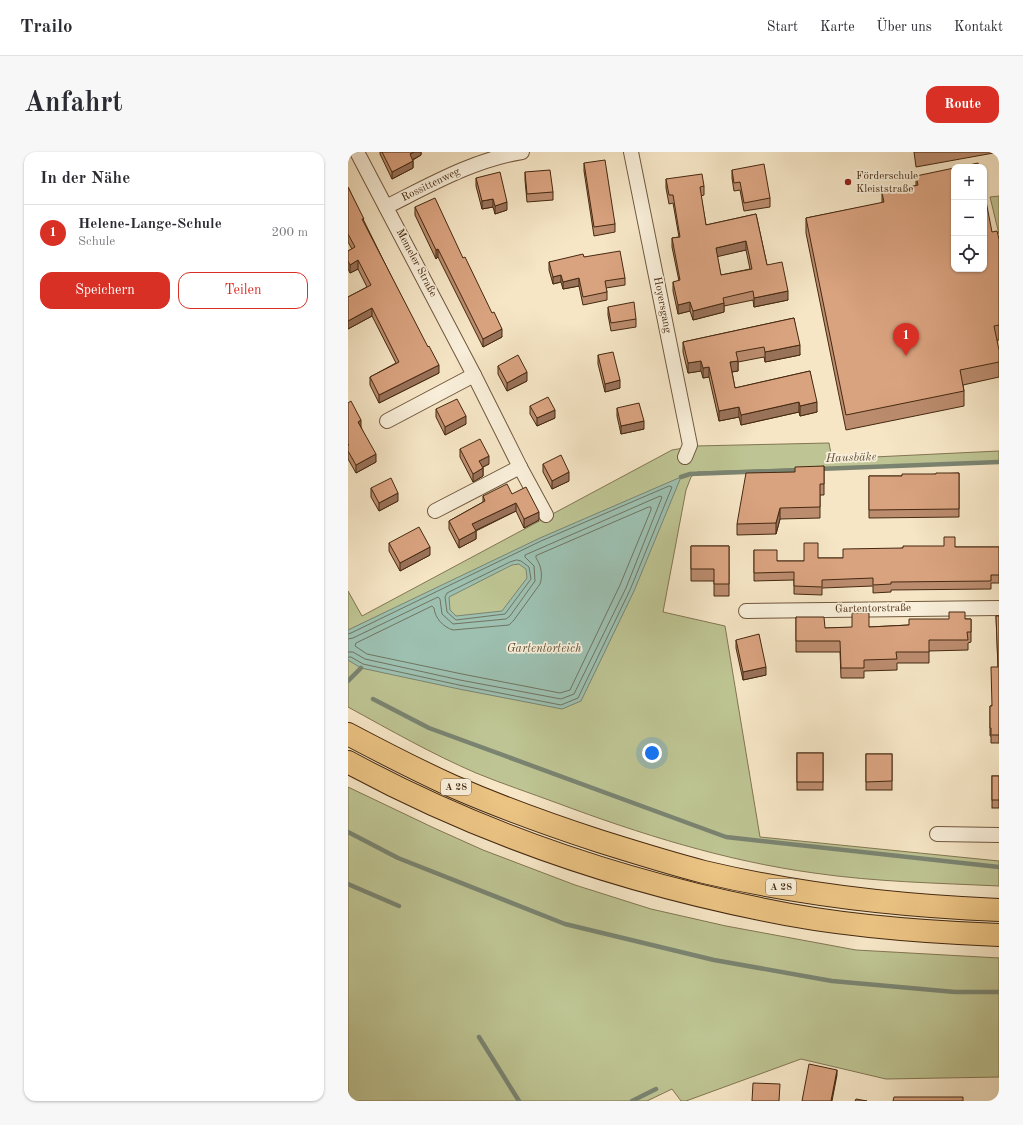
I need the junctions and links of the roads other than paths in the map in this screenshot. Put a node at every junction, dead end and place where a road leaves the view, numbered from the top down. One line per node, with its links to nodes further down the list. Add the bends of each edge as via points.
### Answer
1 (357, 152): 4 (street, Memeler Straße)
2 (522, 152): 4 (street, Rossittenweg, via 465,168)
3 (631, 152): 7 (street, Hoyersgang, via 690,445)
4 (386, 207): 5 (street, Memeler Straße)
5 (474, 375): 6 (street); 8 (street, Memeler Straße)
6 (387, 421)
7 (685, 457)
8 (520, 467): 9 (street); 10 (street, Memeler Straße)
9 (435, 511)
10 (546, 514)
11 (999, 608): 12 (street, Gartentorstraße)
12 (746, 611)
13 (348, 734): 17 (highway, A 28, via 453,786 513,810 569,831 704,872 838,896)
14 (348, 762): 18 (highway, A 28, via 395,786 506,834 632,878 687,893 766,910 836,921 914,930)
15 (937, 834): 16 (street)
16 (999, 835)
17 (999, 910)
18 (999, 935)

